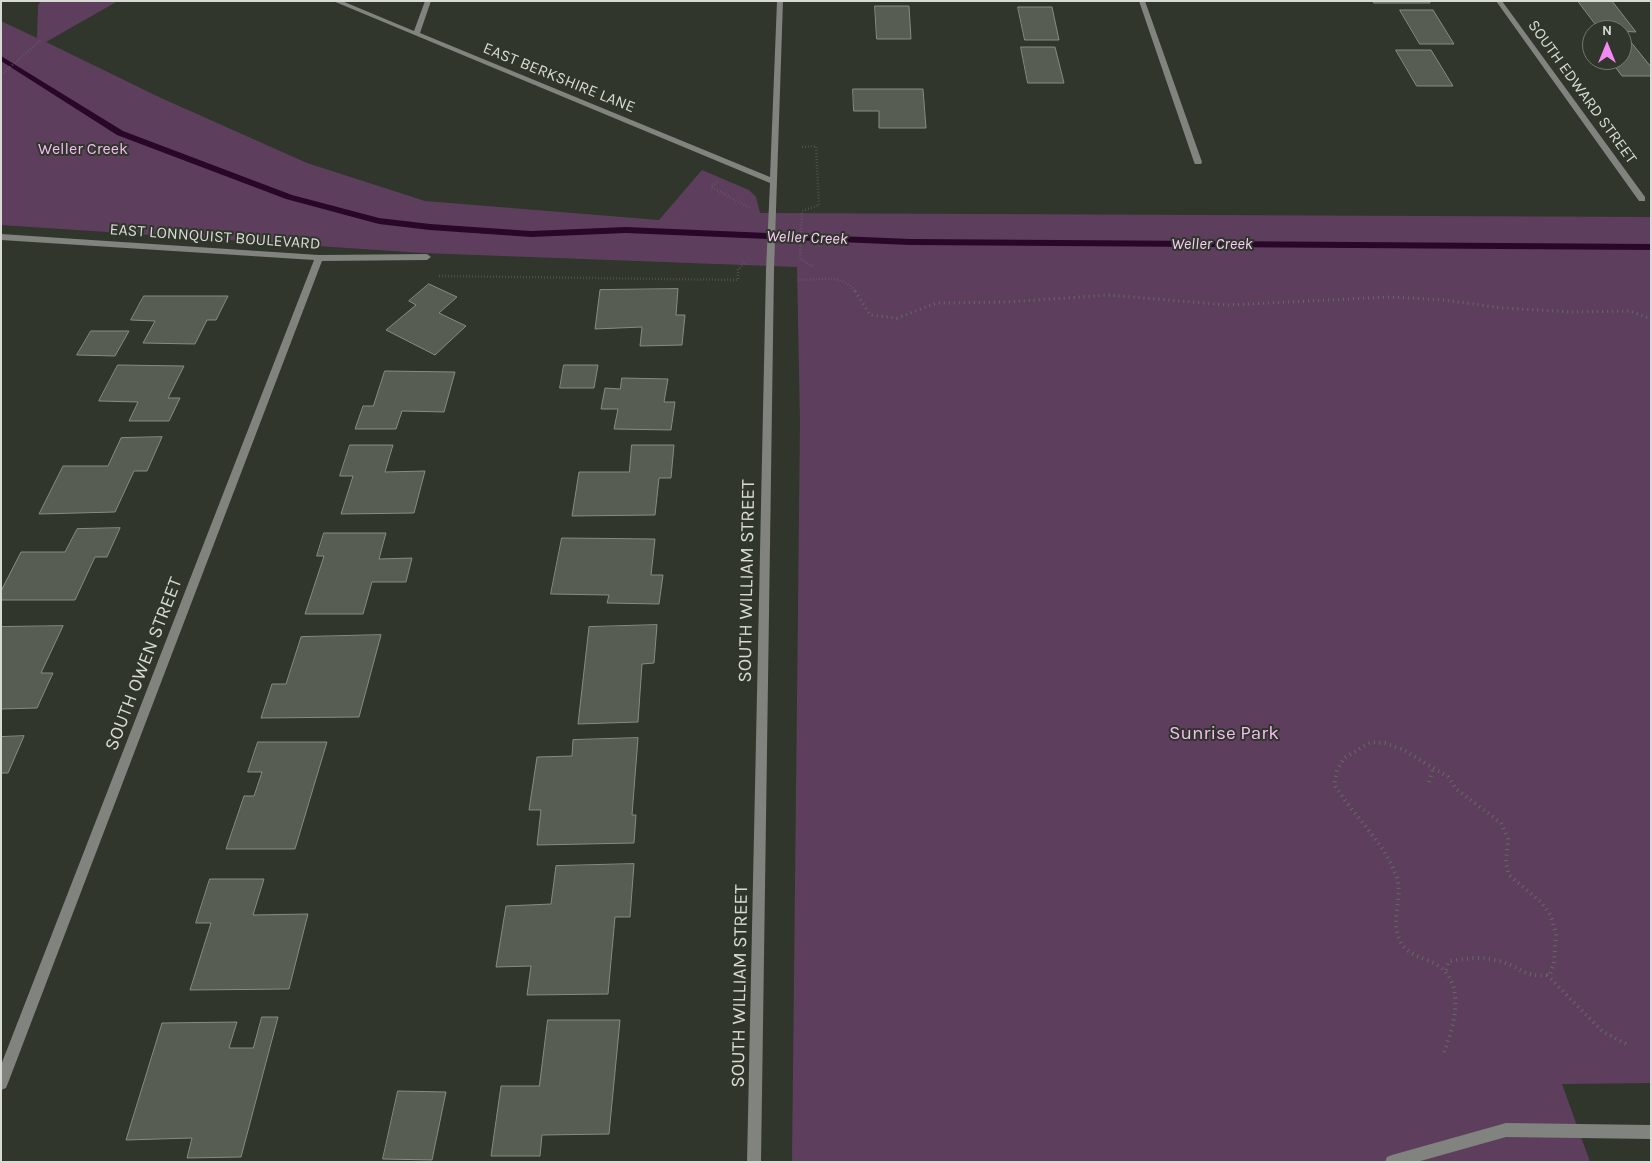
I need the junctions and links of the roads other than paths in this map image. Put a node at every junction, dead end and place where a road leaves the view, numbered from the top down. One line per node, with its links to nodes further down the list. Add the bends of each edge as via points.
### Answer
1 (336, 1): 6 (street, EAST BERKSHIRE LANE)
2 (428, 1): 6 (street)
3 (780, 1): 8 (street, SOUTH WILLIAM STREET)
4 (1142, 1): 7 (street)
5 (1499, 1): 9 (street, SOUTH EDWARD STREET)
6 (416, 34): 8 (street, EAST BERKSHIRE LANE)
7 (1198, 162)
8 (772, 181): 15 (street, SOUTH WILLIAM STREET)
9 (1642, 199)
10 (1, 237): 12 (street, EAST LONNQUIST BOULEVARD)
11 (427, 257): 12 (street, EAST LONNQUIST BOULEVARD)
12 (319, 258): 13 (street, SOUTH OWEN STREET)
13 (1, 1083)
14 (1651, 1132): 16 (street, via 1506,1130)
15 (754, 1162)
16 (1392, 1162)

